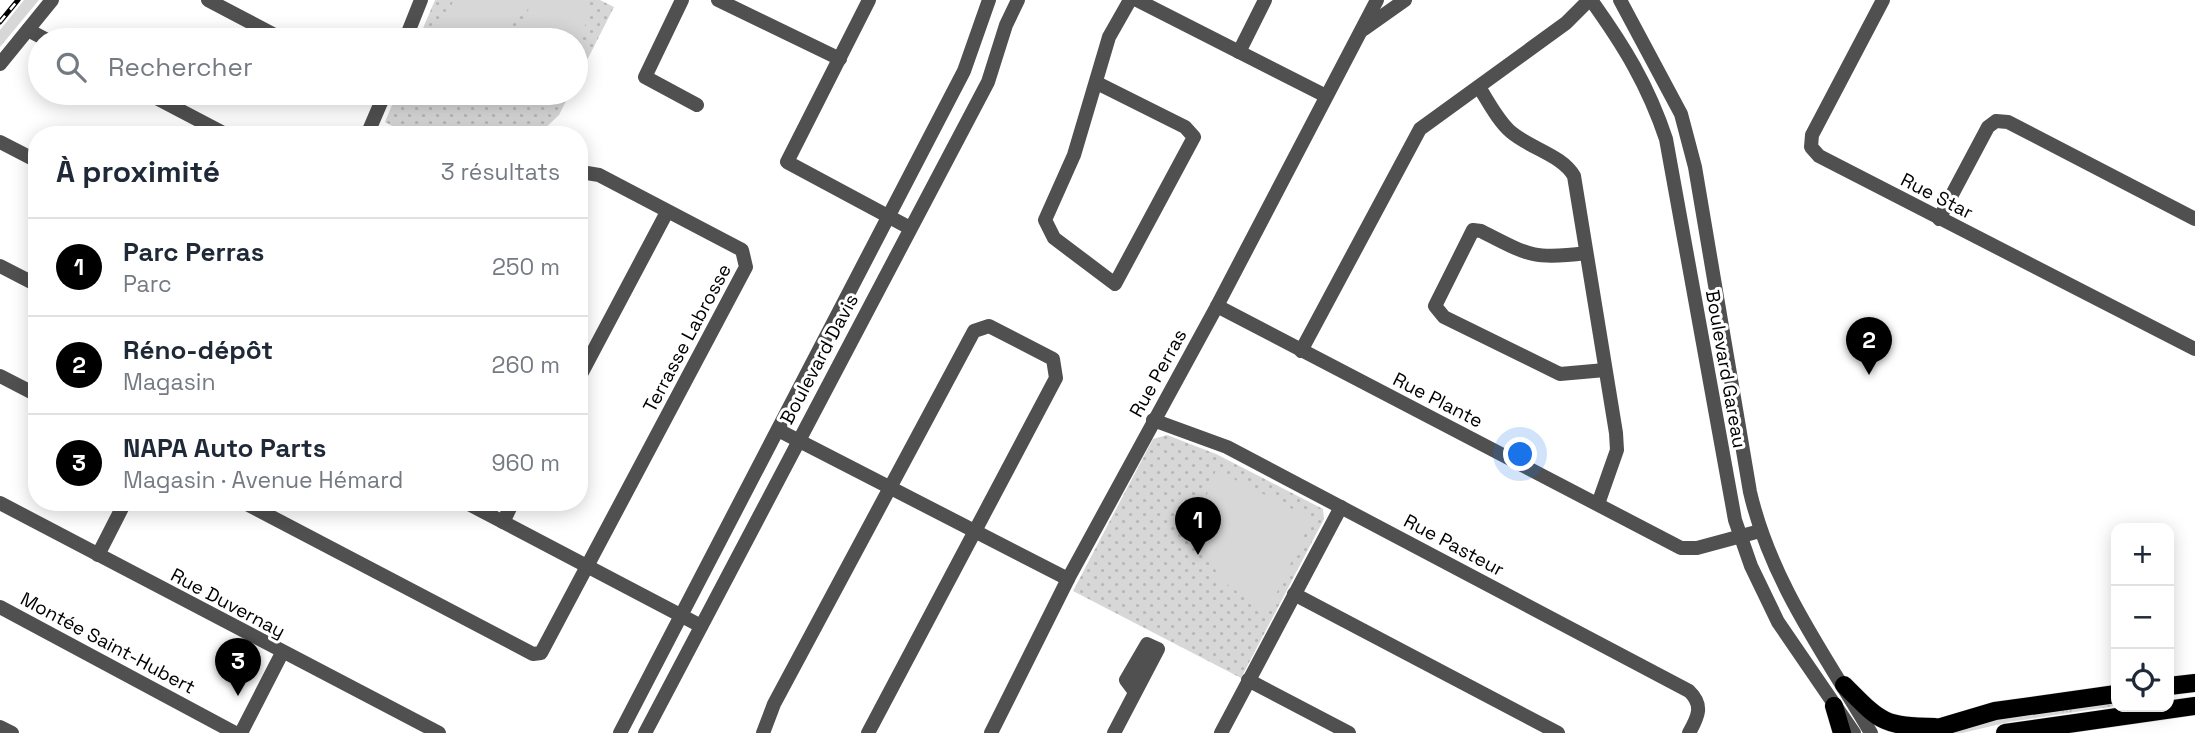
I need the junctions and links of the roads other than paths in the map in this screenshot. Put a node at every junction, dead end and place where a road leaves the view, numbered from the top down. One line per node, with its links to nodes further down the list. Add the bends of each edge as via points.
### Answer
1 (52, 0): 17 (street)
2 (208, 0): 18 (street)
3 (421, 0): 19 (street)
4 (682, 0): 30 (street, via 645,77)
5 (718, 0): 23 (street)
6 (869, 0): 23 (street)
7 (989, 0): 37 (street, Boulevard Davis, via 964,71)
8 (1018, 0): 40 (street, Boulevard Davis, via 988,82)
9 (1130, 0): 25 (street, via 1110,37)
10 (1137, 0): 22 (street)
11 (1265, 0): 22 (street)
12 (1377, 0): 21 (street, Rue Perras)
13 (1405, 0): 21 (street, Rue Perras)
14 (1590, 0): 26 (street); 65 (street, Boulevard Gareau, via 1627,49 1666,139 1724,470)
15 (1620, 0): 63 (street, Boulevard Gareau, via 1681,114 1692,154 1749,492)
16 (1883, 0): 38 (street, Rue Star, via 1812,135 1811,147 1819,156)
17 (30, 28)
18 (261, 28)
19 (410, 28)
20 (28, 30): 24 (street)
21 (1360, 32): 27 (street, Rue Perras)
22 (1239, 52): 27 (street)
23 (840, 59): 37 (street, via 787,162)
24 (0, 64)
25 (1097, 83): 25 (street, via 1074,155 1045,220 1054,239 1115,284 1194,137 1185,127)
26 (1479, 87): 41 (street, via 1508,130 1566,163 1574,176); 46 (street, via 1420,129)
27 (1326, 96): 44 (street, Rue Perras)
28 (170, 105): 31 (street)
29 (379, 105): 32 (street)
30 (697, 105)
31 (210, 126)
32 (371, 126)
33 (0, 142): 34 (street)
34 (28, 156)
35 (588, 173): 36 (street, Terrasse Labrosse, via 599,174)
36 (667, 212): 47 (street); 67 (street, Terrasse Labrosse, via 742,250 747,267)
37 (889, 218): 40 (street); 52 (street, Boulevard Davis)
38 (1939, 219): 39 (street, via 1988,127 1996,121 2008,122); 45 (street, Rue Star)
39 (2195, 219)
40 (910, 228): 53 (street, Boulevard Davis)
41 (1586, 253): 48 (street); 48 (street, via 1546,258 1473,230 1435,306 1444,317 1560,374)
42 (0, 265): 43 (street)
43 (28, 280)
44 (1217, 306): 46 (street, Rue Plante); 51 (street, Rue Perras)
45 (2195, 349)
46 (1301, 351): 56 (street, Rue Plante)
47 (588, 361)
48 (1605, 370): 56 (street, via 1617,450)
49 (0, 376): 50 (street)
50 (28, 390)
51 (1153, 420): 57 (street, Rue Pasteur, via 1227,447); 68 (street, Rue Perras)
52 (778, 430): 53 (street); 71 (street, Boulevard Davis)
53 (798, 440): 54 (street); 72 (street, Boulevard Davis)
54 (888, 488): 64 (street); 64 (street, via 974,331 989,326 1053,359 1056,378); 90 (street)
55 (0, 503): 66 (street, Rue Duvernay)
56 (1598, 504): 65 (street, Rue Plante, via 1688,550)
57 (1340, 507): 69 (street); 97 (street, Rue Pasteur, via 1689,691 1699,704 1699,715)
58 (120, 511): 66 (street)
59 (260, 511): 67 (street, Terrasse Labrosse, via 533,653 546,648)
60 (482, 511): 62 (street)
61 (508, 511): 62 (street)
62 (503, 522): 67 (street)
63 (1760, 531): 65 (street, Rue Plante); 76 (street, Boulevard Gareau, via 1790,599)
64 (975, 533): 68 (street); 91 (street)
65 (1740, 536): 80 (street, Boulevard Gareau, via 1770,606)
66 (98, 555): 73 (street, Rue Duvernay)
67 (587, 566): 71 (street)
68 (1068, 579): 92 (street, Rue Perras)
69 (1294, 594): 74 (street); 96 (street)
70 (0, 607): 85 (street, Montée Saint-Hubert)
71 (681, 615): 72 (street); 88 (street, Boulevard Davis)
72 (701, 626): 89 (street, Boulevard Davis)
73 (282, 653): 86 (street); 87 (street, Rue Duvernay)
74 (1248, 680): 94 (street); 95 (street)
75 (2195, 683): 77 (main road)
76 (1844, 685): 83 (main road, via 1889,724); 100 (street, Boulevard Gareau)
77 (2174, 686)
78 (1135, 691): 93 (street)
79 (2111, 695): 83 (main road, via 1995,711)
80 (1834, 706): 98 (main road); 99 (street, Boulevard Gareau)
81 (2195, 706): 101 (main road)
82 (0, 727): 84 (street)
83 (1928, 730)
84 (12, 733)
85 (235, 733)
86 (241, 733)
87 (439, 733)
88 (620, 733)
89 (645, 733)
90 (763, 733)
91 (868, 733)
92 (991, 733)
93 (1114, 733)
94 (1221, 733)
95 (1349, 733)
96 (1558, 733)
97 (1689, 733)
98 (1842, 733)
99 (1854, 733)
100 (1871, 733)
101 (2005, 733)

